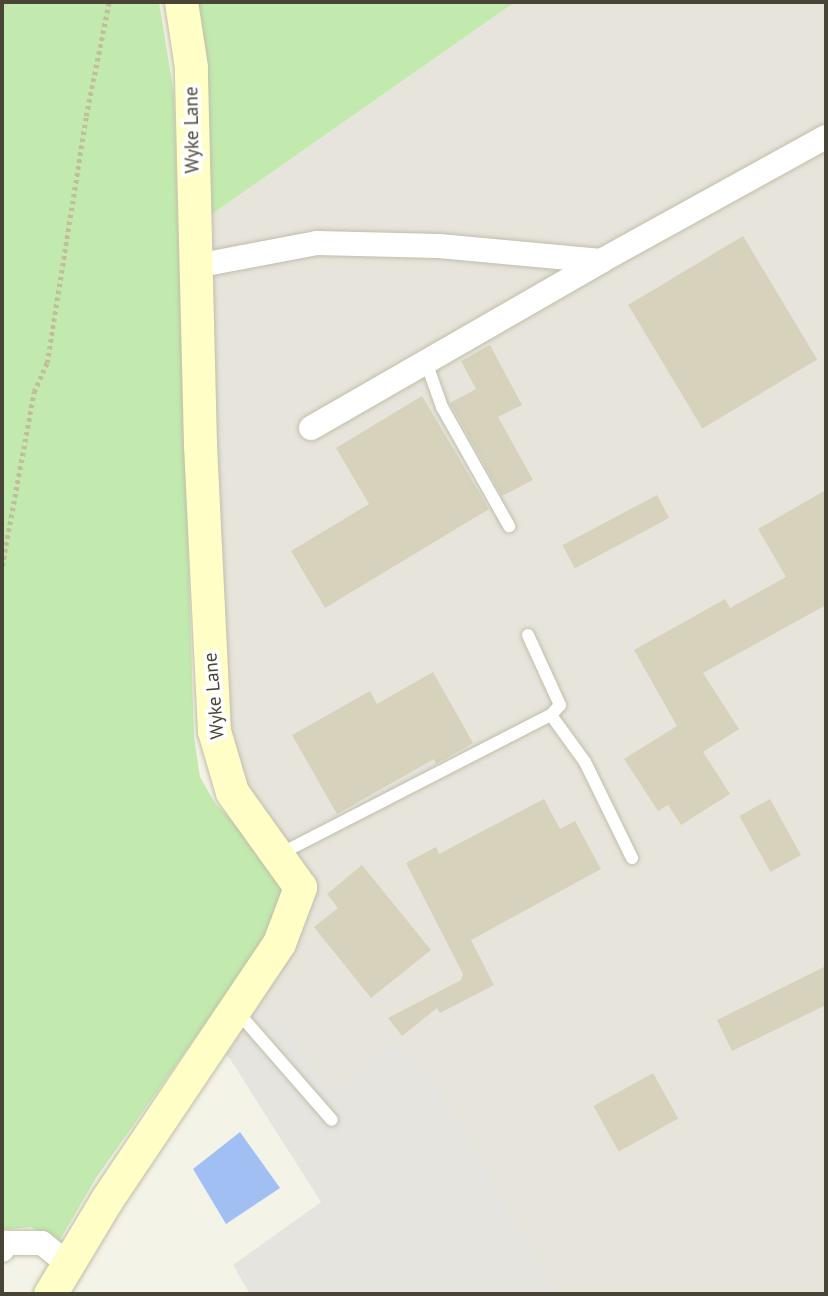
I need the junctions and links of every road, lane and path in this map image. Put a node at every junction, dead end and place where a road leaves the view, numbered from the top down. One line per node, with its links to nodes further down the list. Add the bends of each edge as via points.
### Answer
1 (109, 2): 9 (path, via 47,363 33,392)
2 (181, 2): 5 (street, Wyke Lane, via 191,67)
3 (826, 137): 4 (street)
4 (601, 261): 5 (street, via 439,246 317,243); 6 (street)
5 (196, 266): 12 (street, Wyke Lane, via 214,731 232,792)
6 (426, 362): 7 (street); 8 (lane, via 442,407)
7 (311, 428)
8 (509, 526)
9 (2, 566)
10 (528, 635): 11 (lane, via 561,705)
11 (551, 715): 12 (lane); 13 (lane, via 585,762)
12 (280, 854): 14 (street, Wyke Lane, via 300,887 279,943)
13 (632, 858)
14 (235, 1009): 15 (lane); 17 (street, Wyke Lane)
15 (332, 1120)
16 (2, 1250): 17 (street, via 7,1243 42,1243)
17 (68, 1264): 18 (street, Wyke Lane)
18 (50, 1294)

